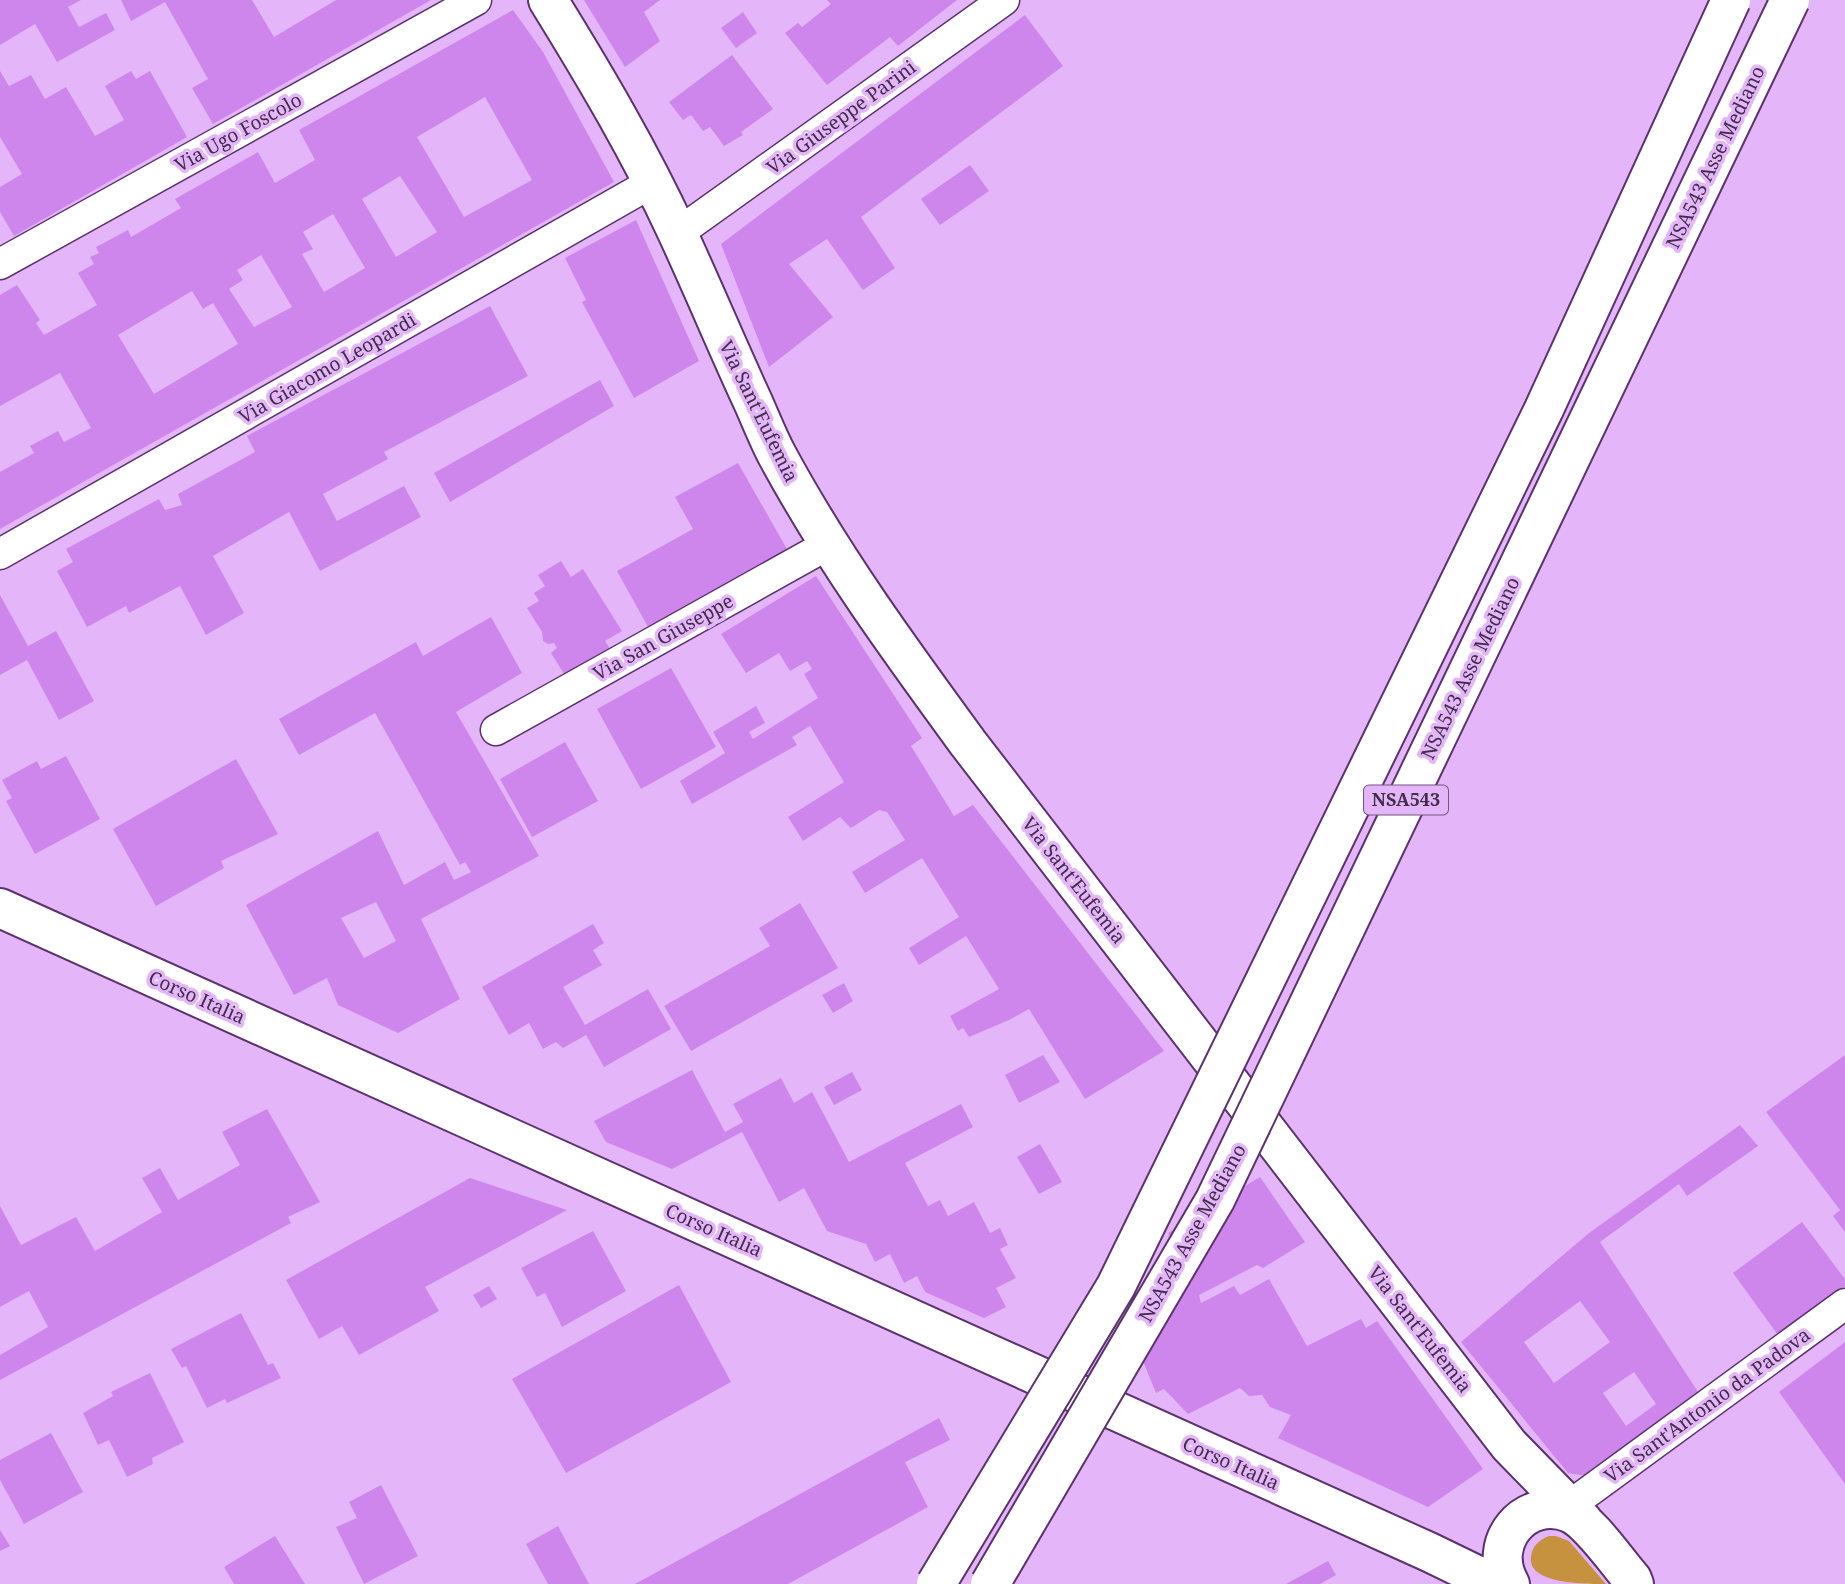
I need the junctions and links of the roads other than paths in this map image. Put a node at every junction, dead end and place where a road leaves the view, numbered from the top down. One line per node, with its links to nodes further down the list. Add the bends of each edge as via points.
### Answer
1 (475, 0): 8 (street, Via Ugo Foscolo)
2 (548, 0): 6 (main road, Via Sant'Eufemia)
3 (1004, 0): 7 (street, Via Giuseppe Parini)
4 (1731, 0): 19 (main road, NSA543, bridge, via 1544,409 1116,1286)
5 (1790, 0): 20 (main road, NSA543 Asse Mediano / NSA543, bridge, via 1215,1200)
6 (653, 182): 7 (main road, Via Sant'Eufemia); 10 (street, Via Giacomo Leopardi)
7 (678, 233): 9 (main road, Via Sant'Eufemia, via 776,454)
8 (0, 264)
9 (829, 544): 11 (street, Via San Giuseppe); 14 (main road, Via Sant'Eufemia, via 968,743)
10 (0, 554)
11 (496, 730)
12 (0, 908): 17 (main road, Corso Italia)
13 (1845, 1304): 15 (street, Via Sant'Antonio da Padova)
14 (1509, 1445): 15 (main road, Via Sant'Eufemia); 16 (main road, via 1514,1479)
15 (1576, 1514): 16 (main road, via 1546,1509 1533,1512); 18 (main road)
16 (1509, 1533): 17 (main road); 22 (main road, via 1502,1564)
17 (1429, 1552): 21 (main road, Corso Italia)
18 (1634, 1582)
19 (936, 1584)
20 (990, 1584)
21 (1495, 1584)
22 (1510, 1584)

